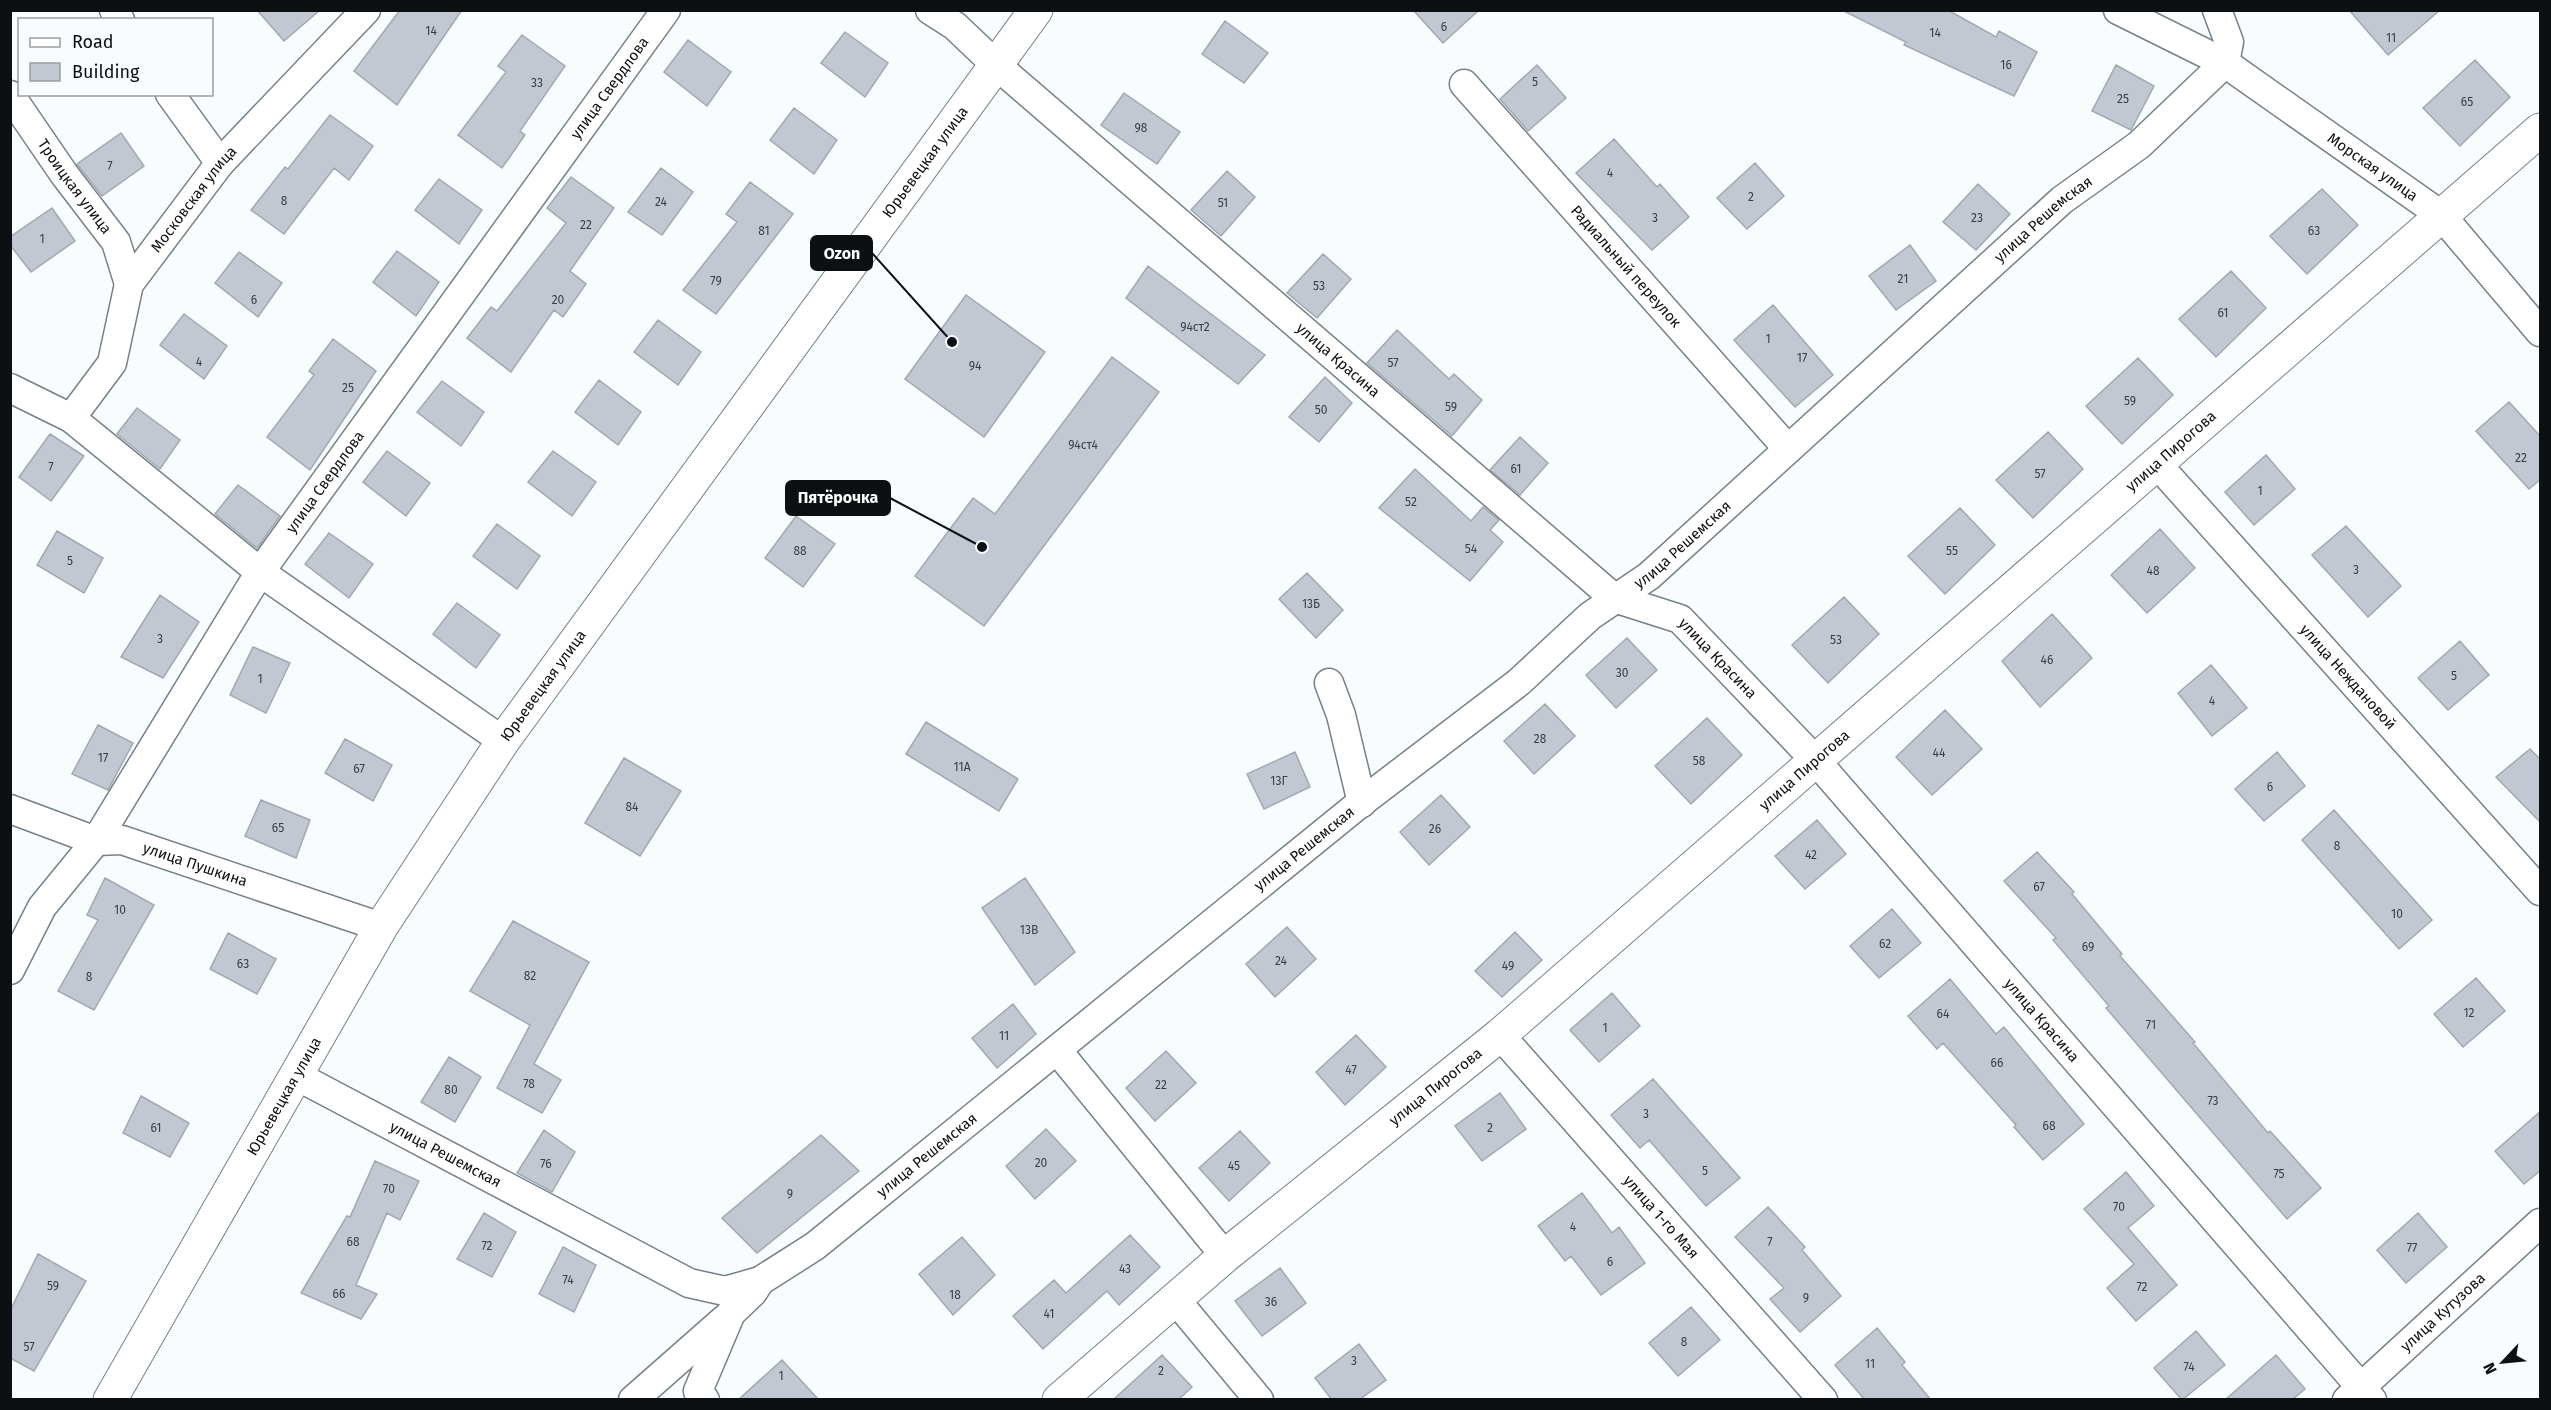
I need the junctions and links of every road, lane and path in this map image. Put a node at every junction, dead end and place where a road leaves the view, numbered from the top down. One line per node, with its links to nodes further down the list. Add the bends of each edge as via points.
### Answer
1 (366, 10): 13 (street, Московская улица)
2 (666, 10): 21 (street, улица Свердлова)
3 (930, 10): 8 (street, улица Красина, via 955,26)
4 (1036, 10): 8 (street, Юрьевецкая улица)
5 (2118, 10): 7 (street, Морская улица)
6 (2217, 10): 7 (street, via 2229,42)
7 (2225, 63): 14 (street, Морская улица); 19 (street, улица Решемская, via 2139,145 2062,200)
8 (995, 64): 22 (street, улица Красина); 24 (street, Юрьевецкая улица)
9 (1464, 84): 19 (street, Радиальный переулок)
10 (10, 95): 15 (street, Троицкая улица, via 116,242)
11 (171, 96): 13 (street)
12 (2541, 130): 14 (street, улица Пирогова)
13 (220, 163): 15 (street, Московская улица)
14 (2441, 215): 16 (street, Морская улица); 20 (street, улица Пирогова)
15 (129, 285): 18 (street, Московская улица, via 112,363)
16 (2541, 332)
17 (10, 388): 18 (street)
18 (70, 418): 21 (street)
19 (1788, 449): 22 (street, улица Решемская, via 1649,576)
20 (2157, 464): 25 (street, улица Пирогова); 29 (street, улица Неждановой)
21 (260, 572): 24 (street); 28 (street, улица Свердлова)
22 (1614, 598): 25 (street, улица Красина, via 1680,620); 26 (street, улица Решемская, via 1519,682)
23 (1329, 683): 26 (street, via 1341,715)
24 (503, 741): 30 (street, Юрьевецкая улица)
25 (1817, 762): 32 (street, улица Пирогова); 40 (street, улица Красина)
26 (1362, 802): 33 (street, улица Решемская)
27 (10, 809): 28 (street, улица Пушкина)
28 (96, 841): 30 (street, улица Пушкина, via 122,840); 31 (street, улица Свердлова, via 42,907)
29 (2541, 891)
30 (381, 927): 34 (street, Юрьевецкая улица)
31 (10, 970)
32 (1500, 1035): 36 (street, улица Пирогова); 46 (street, улица 1-го Мая)
33 (1057, 1050): 36 (street); 37 (street, улица Решемская, via 815,1246)
34 (297, 1077): 37 (street, улица Решемская, via 689,1283 725,1291); 41 (street, Юрьевецкая улица)
35 (2541, 1223): 40 (street, улица Кутузова)
36 (1225, 1256): 38 (street, улица Пирогова)
37 (760, 1281): 39 (street)
38 (1175, 1299): 44 (street, улица Пирогова); 45 (street)
39 (731, 1313): 42 (street); 43 (street, via 698,1391)
40 (2360, 1396)
41 (110, 1400)
42 (633, 1400)
43 (705, 1400)
44 (1059, 1400)
45 (1259, 1400)
46 (1823, 1400)

